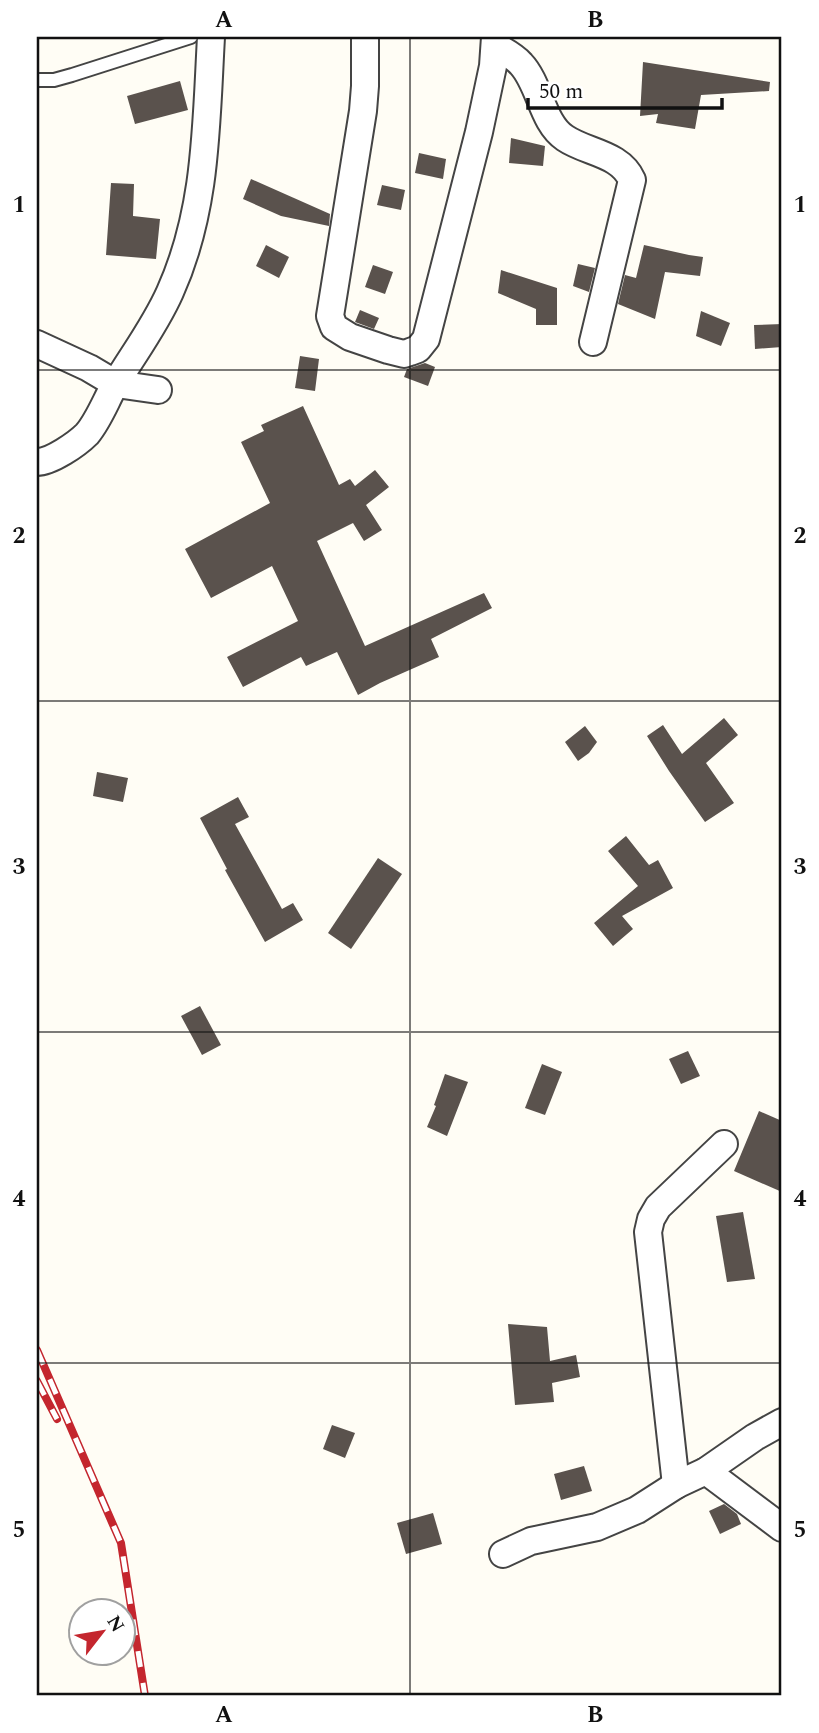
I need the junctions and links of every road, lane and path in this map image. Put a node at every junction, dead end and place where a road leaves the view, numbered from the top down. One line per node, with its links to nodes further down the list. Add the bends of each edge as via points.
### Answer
1 (191, 37): 5 (lane, via 54,80)
2 (211, 37): 8 (street, via 204,159 189,245 170,293)
3 (365, 37): 4 (street, via 363,111 330,316 334,327 350,337 404,354 418,349 426,339 479,132)
4 (495, 41): 6 (street, via 522,64 553,126 564,138 615,160 632,180)
5 (37, 80)
6 (593, 342)
7 (37, 344): 8 (street)
8 (116, 384): 9 (street); 10 (street, via 87,433 56,456)
9 (158, 390)
10 (37, 462)
11 (724, 1144): 14 (street, via 658,1207 648,1232)
12 (782, 1422): 13 (street)
13 (706, 1471): 14 (street); 15 (street)
14 (676, 1485): 16 (street, via 637,1510 597,1527 531,1541)
15 (782, 1528)
16 (503, 1554)

